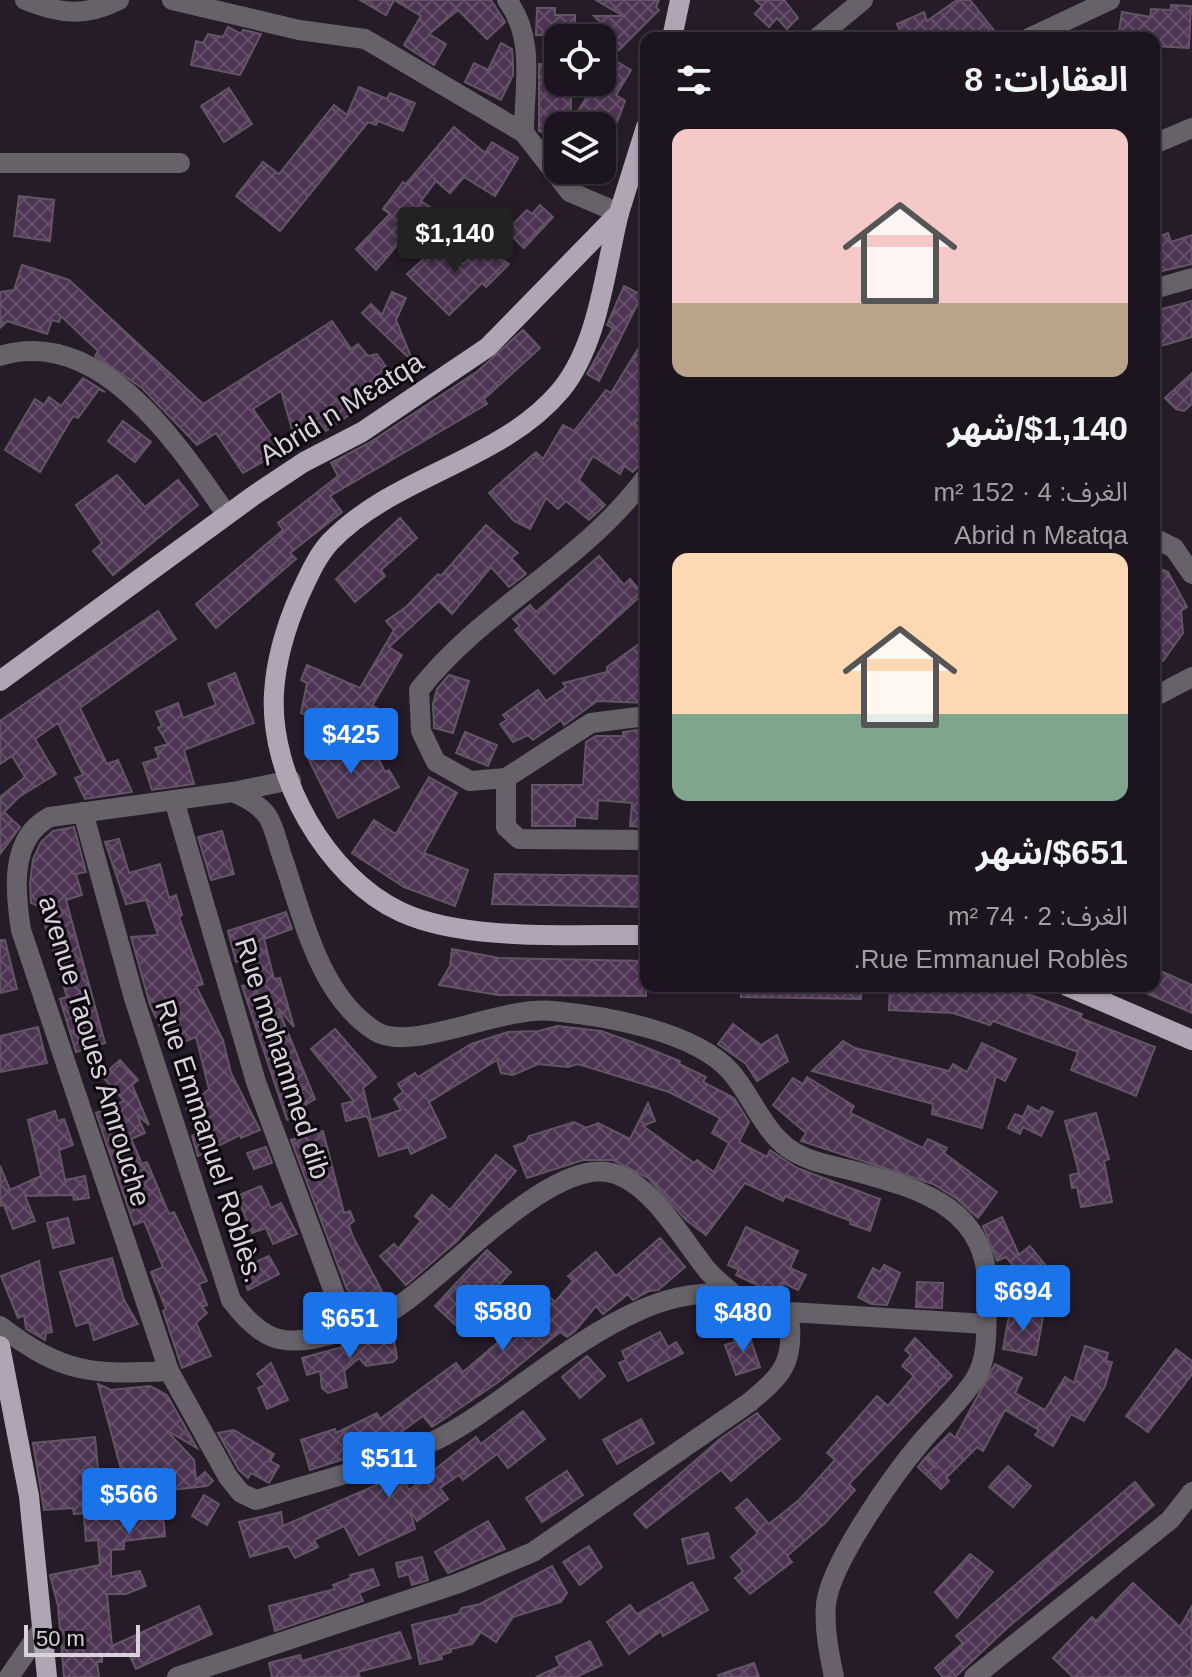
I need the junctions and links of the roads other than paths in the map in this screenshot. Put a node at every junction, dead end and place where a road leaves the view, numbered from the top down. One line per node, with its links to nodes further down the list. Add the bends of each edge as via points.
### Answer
1 (25, 0): 2 (street, via 85,14)
2 (119, 0)
3 (172, 0): 12 (street, via 299,30 365,39)
4 (507, 0): 12 (street, via 520,17 528,52)
5 (689, 0): 8 (main road)
6 (863, 0): 9 (street)
7 (1110, 0): 10 (street)
8 (676, 19)
9 (824, 32)
10 (1042, 32)
11 (1192, 128): 13 (street)
12 (524, 133): 17 (street, via 570,192)
13 (1160, 141)
14 (640, 146): 17 (main road, Abrid n Mɛatqa)
15 (0, 163): 16 (street)
16 (180, 163)
17 (619, 213): 22 (main road, Abrid n Mɛatqa, via 488,347); 30 (main road, via 593,323 561,389 497,440 347,527 328,544 308,577 280,648 274,694 276,729)
18 (1192, 278): 19 (street)
19 (1160, 287)
20 (0, 356): 22 (street, via 34,352 81,361 140,402 172,435)
21 (640, 485): 29 (street, via 573,556 446,655 419,690 421,731 436,762 470,781)
22 (227, 515): 26 (main road, Abrid n Mɛatqa)
23 (1160, 541): 24 (street, via 1174,548)
24 (1192, 574)
25 (1192, 677): 27 (street)
26 (0, 681)
27 (1160, 694)
28 (640, 717): 29 (street, via 581,727)
29 (506, 778): 34 (street, via 506,827 519,839)
30 (291, 780): 31 (street, avenue Taoues Amrouche); 35 (main road, via 327,849 400,911 462,929)
31 (233, 792): 32 (street, avenue Taoues Amrouche); 40 (street, via 268,817 330,983 376,1032 406,1040 500,1014 550,1010 637,1026 682,1041 730,1071 786,1147 808,1160 890,1181 944,1203 968,1221 989,1274)
32 (174, 800): 33 (street, avenue Taoues Amrouche); 42 (street, Rue mohammed dib, via 256,1082)
33 (83, 812): 42 (street, Rue Emmanuel Roblès., via 134,998 231,1300 244,1318 289,1344); 44 (street, avenue Taoues Amrouche, via 50,817 30,834 18,864 21,930)
34 (640, 840)
35 (640, 935)
36 (1107, 995): 37 (main road)
37 (1192, 1040)
38 (735, 1296): 39 (street, avenue Taoues Amrouche); 42 (street, Rue Emmanuel Roblès., via 638,1188 614,1173 592,1171 565,1178 527,1202 391,1311); 44 (street, avenue Taoues Amrouche, via 703,1295 627,1314 436,1440 256,1500 241,1493 228,1477)
39 (773, 1311): 40 (street); 49 (street, via 790,1326 791,1348 781,1376 533,1552 459,1583)
40 (986, 1324): 50 (street, via 984,1355 975,1378 909,1456 833,1581 826,1603)
41 (0, 1326): 44 (street, via 36,1353 83,1371)
42 (348, 1330)
43 (0, 1346): 46 (main road, via 29,1496)
44 (169, 1371)
45 (1192, 1492): 51 (street, via 1170,1520)
46 (42, 1629): 47 (street); 48 (main road)
47 (9, 1677)
48 (47, 1677)
49 (177, 1677)
50 (834, 1677)
51 (974, 1677)

